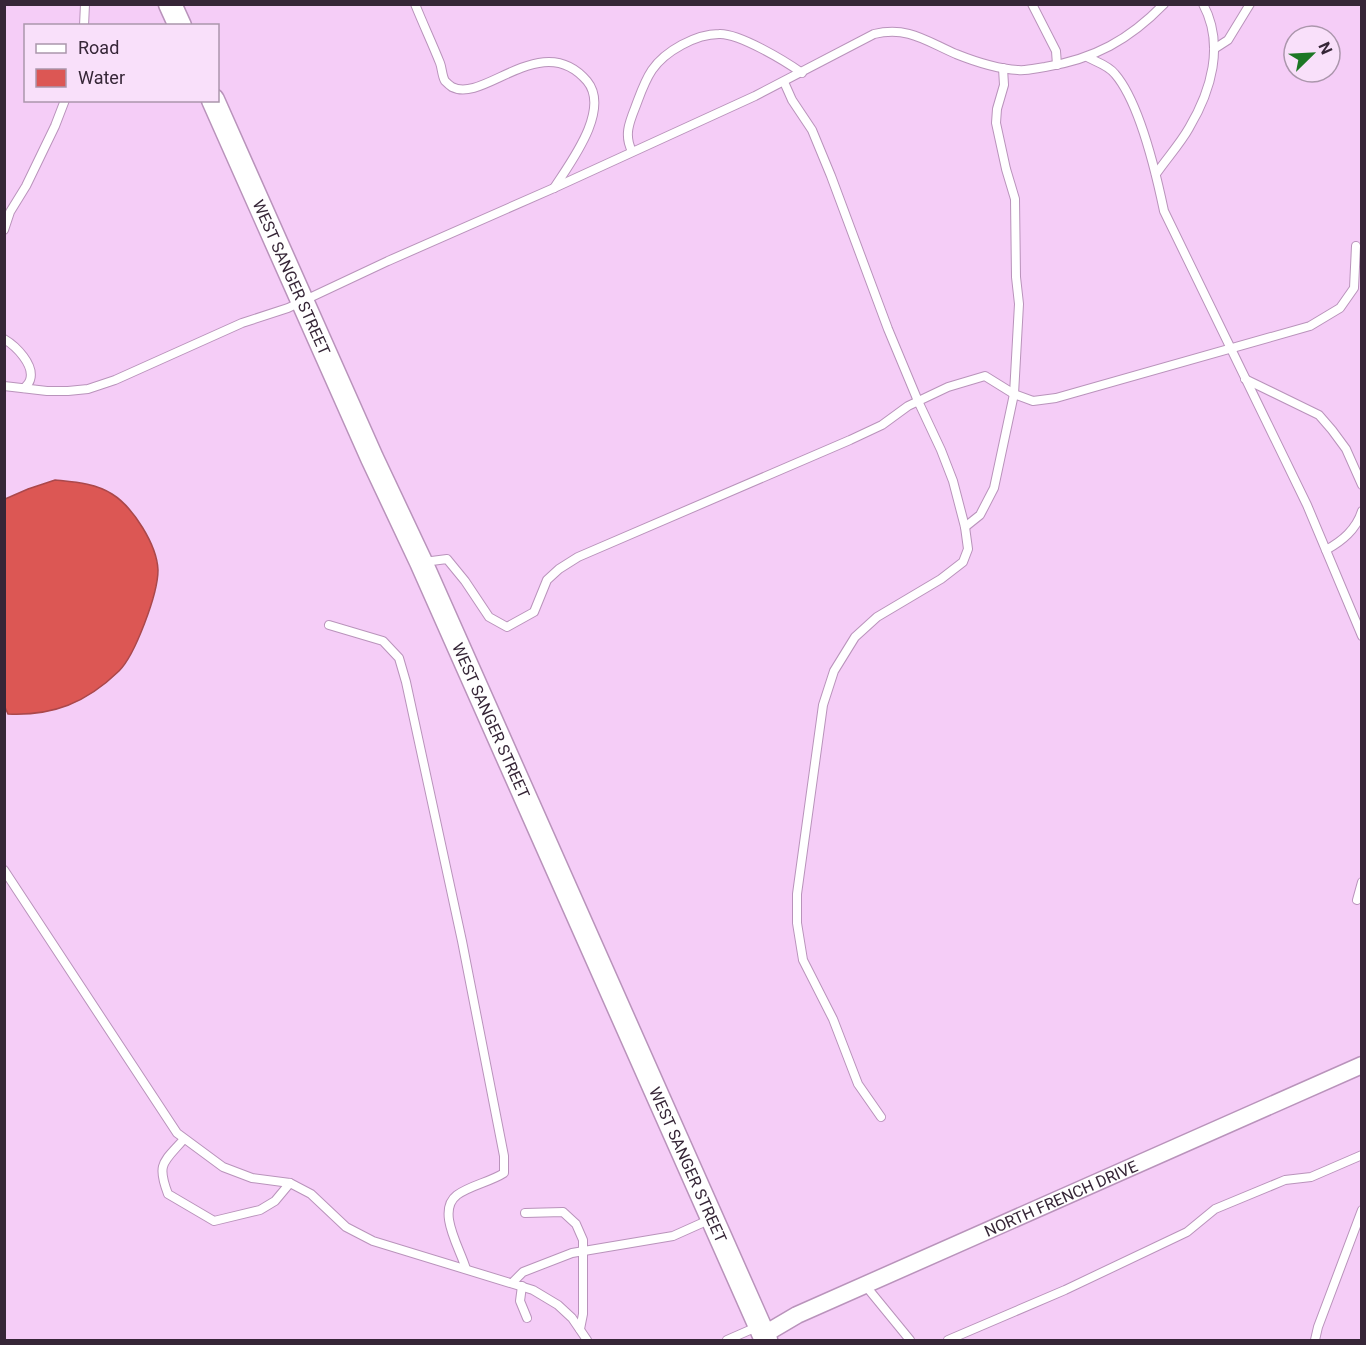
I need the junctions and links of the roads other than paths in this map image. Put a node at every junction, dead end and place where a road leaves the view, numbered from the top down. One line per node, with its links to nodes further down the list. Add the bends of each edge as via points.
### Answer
1 (85, 4): 8 (lane)
2 (170, 4): 9 (main road)
3 (415, 4): 20 (lane, via 444,80 453,88 471,88 528,64 545,63 561,64 588,82 594,110 590,126)
4 (1032, 4): 12 (lane, via 1056,51)
5 (1164, 4): 11 (lane, via 1135,32)
6 (1203, 4): 10 (lane)
7 (1250, 4): 10 (lane, via 1228,40)
8 (84, 24)
9 (179, 24)
10 (1214, 50): 19 (lane, via 1212,76 1189,129)
11 (1087, 57): 12 (lane); 19 (lane, via 1114,73 1129,97)
12 (1057, 65): 13 (lane, via 1019,71)
13 (1003, 68): 14 (lane, via 986,65 906,32 887,31); 30 (lane, via 1004,85 996,123 1015,199 1019,304)
14 (801, 73): 15 (lane); 18 (lane, via 783,59 721,33 675,48 653,68 642,89 628,126 627,141)
15 (784, 82): 18 (lane); 31 (lane, via 828,166)
16 (64, 102): 21 (lane, via 26,186)
17 (214, 102): 24 (main road, WEST SANGER STREET)
18 (632, 151): 20 (lane)
19 (1156, 174): 26 (lane, via 1164,211)
20 (554, 188): 24 (lane)
21 (7, 211): 22 (lane)
22 (4, 230)
23 (1356, 246): 26 (lane, via 1354,288 1340,308 1310,326)
24 (303, 301): 29 (lane, via 97,386 68,391); 36 (main road, WEST SANGER STREET)
25 (4, 339): 29 (lane, via 17,347 26,360 30,380)
26 (1230, 349): 27 (lane); 30 (lane, via 1056,398 1033,401)
27 (1245, 379): 32 (lane, via 1318,415 1346,449); 35 (lane)
28 (4, 386): 29 (lane)
29 (24, 388)
30 (1014, 394): 31 (lane, via 985,376); 34 (lane, via 994,488 980,515)
31 (918, 401): 34 (lane, via 945,460); 36 (lane, via 850,441 578,557 547,580 534,612 507,627 489,617 447,559)
32 (1362, 485)
33 (1362, 512): 35 (lane, via 1358,523)
34 (965, 527): 43 (lane, via 968,549 963,562 878,617 855,637 834,671 823,705 796,894 803,960 833,1019 858,1084)
35 (1326, 550): 38 (lane)
36 (421, 562): 49 (main road, WEST SANGER STREET)
37 (329, 625): 51 (lane, via 383,641 399,658 462,941 504,1156 504,1173 456,1196 447,1208)
38 (1362, 636)
39 (4, 870): 44 (lane)
40 (1362, 882): 41 (lane)
41 (1357, 900)
42 (1362, 1065): 53 (street, NORTH FRENCH DRIVE)
43 (881, 1117)
44 (184, 1139): 46 (lane, via 223,1167 252,1178); 46 (lane, via 162,1164 162,1178 168,1194 214,1221 260,1210 275,1201)
45 (1362, 1155): 61 (lane, via 1311,1177 1285,1180 1215,1209 1187,1232)
46 (290, 1183): 51 (lane, via 311,1194 346,1227 373,1241)
47 (1362, 1210): 62 (lane)
48 (525, 1213): 50 (lane, via 562,1212 576,1224 583,1240)
49 (711, 1219): 50 (lane, via 673,1236); 57 (main road, WEST SANGER STREET)
50 (582, 1251): 52 (lane, via 523,1272); 56 (lane)
51 (466, 1269): 52 (lane)
52 (512, 1283): 54 (lane)
53 (865, 1285): 57 (street, NORTH FRENCH DRIVE); 60 (lane)
54 (522, 1286): 55 (lane, via 520,1301); 56 (lane, via 558,1305)
55 (527, 1318)
56 (580, 1329): 58 (lane)
57 (762, 1334): 59 (lane)
58 (587, 1341)
59 (727, 1341)
60 (910, 1341)
61 (948, 1341)
62 (1315, 1341)

